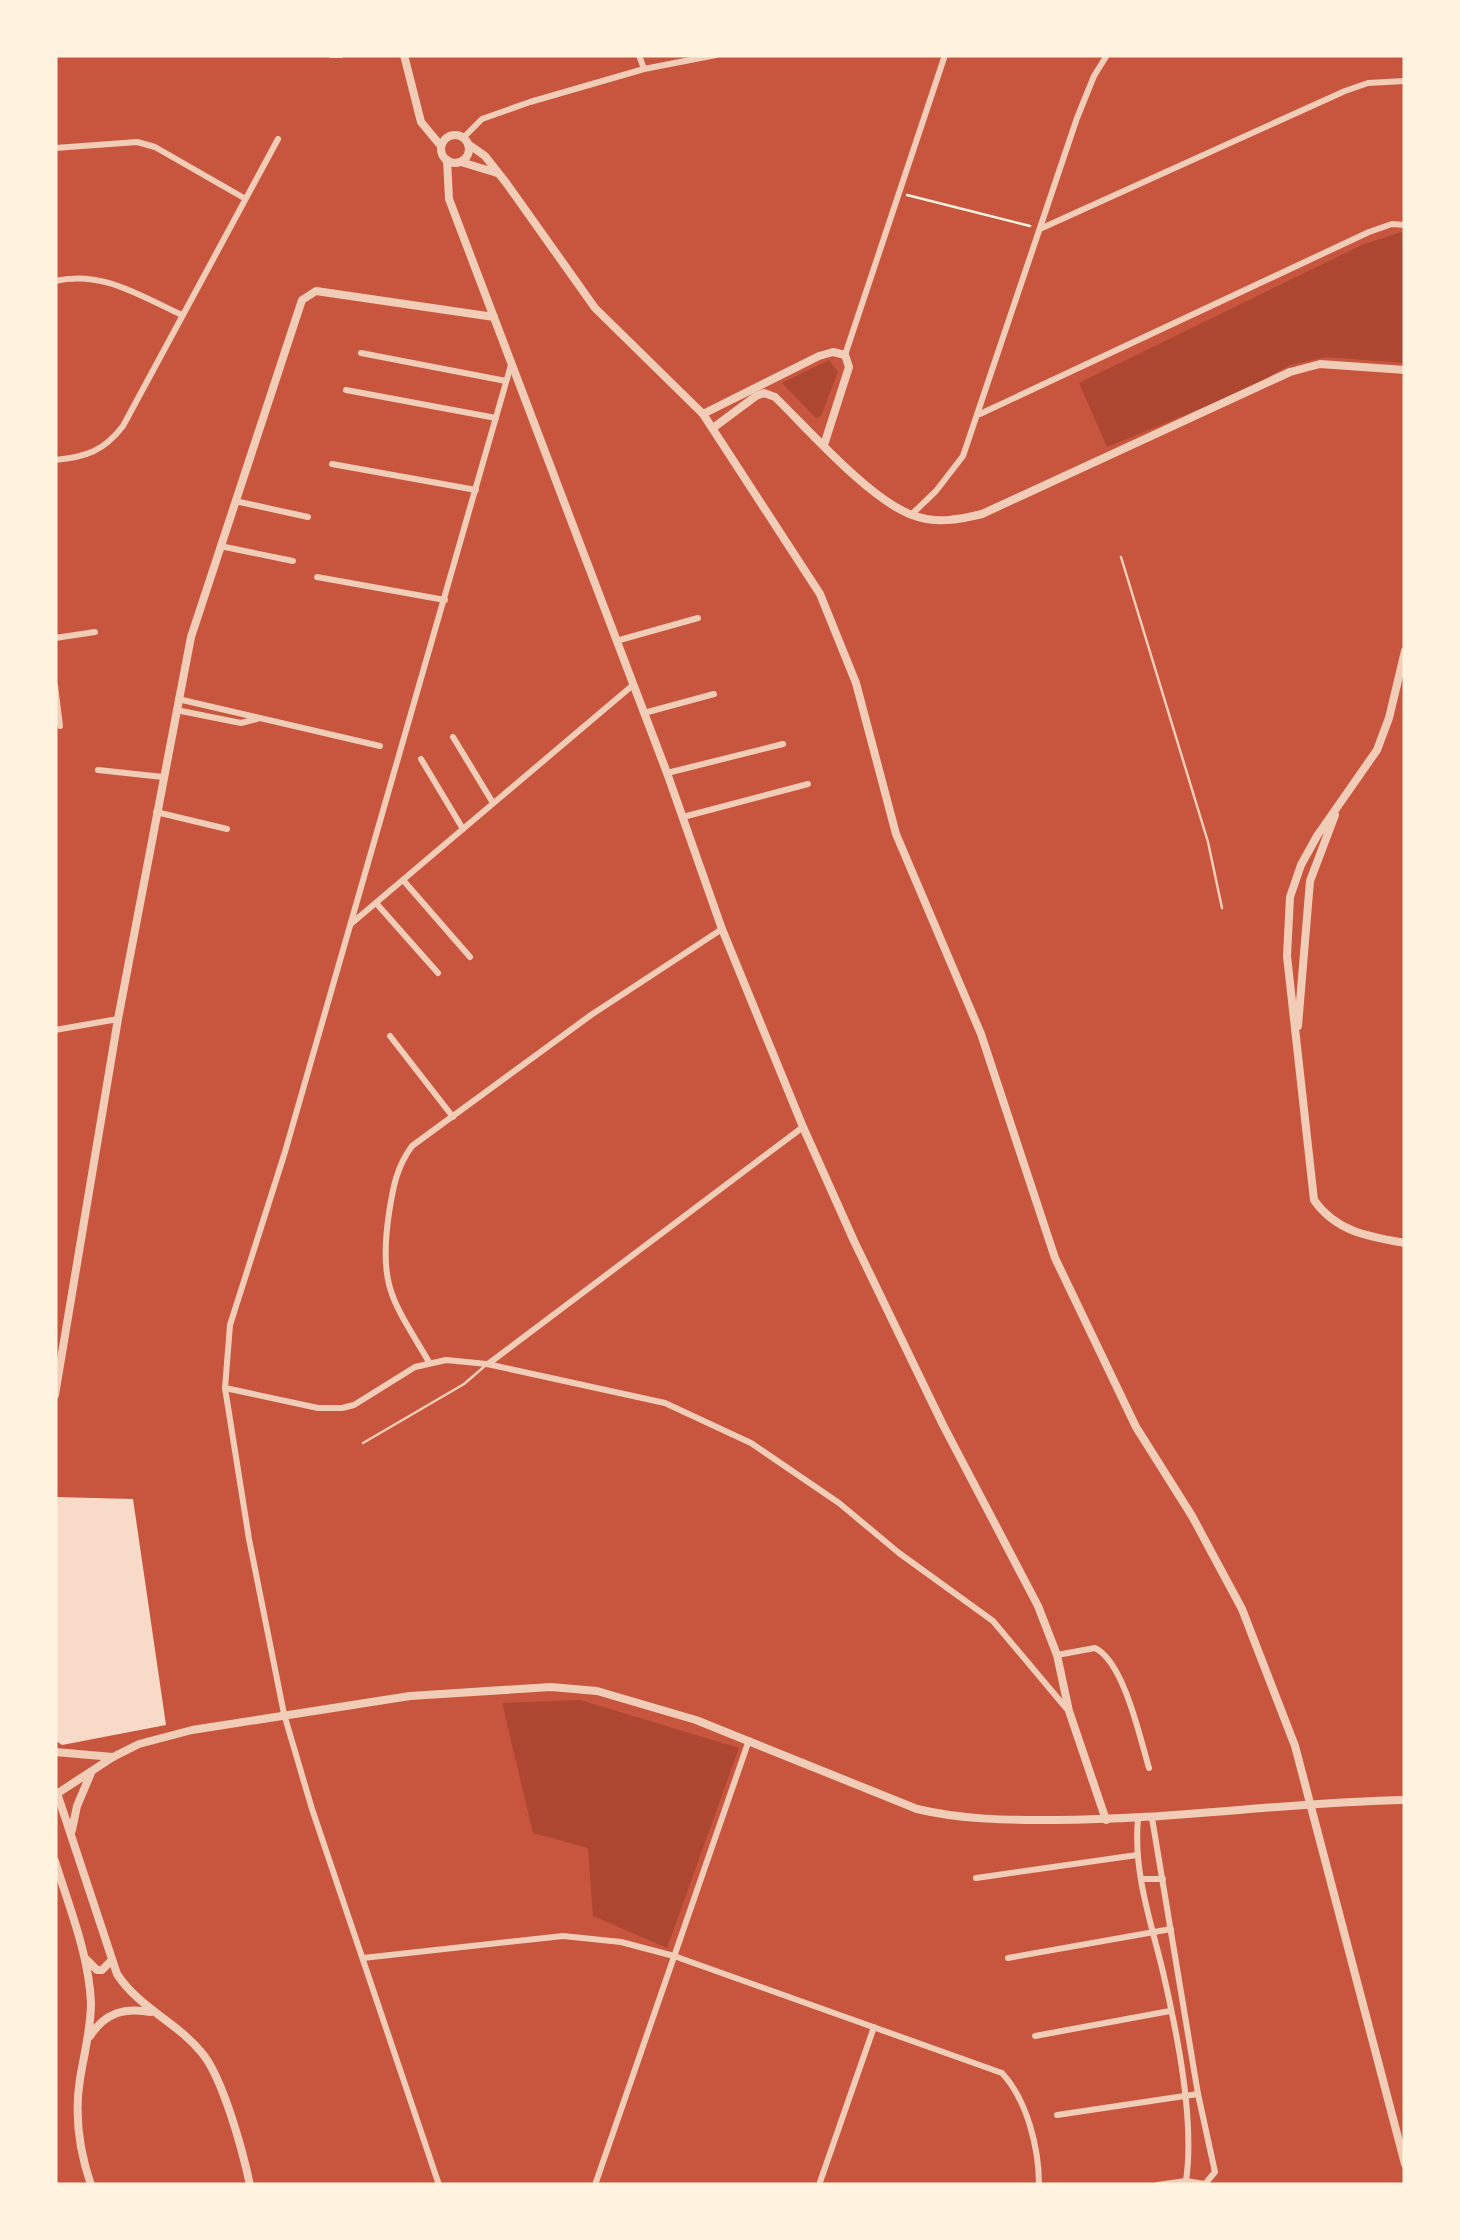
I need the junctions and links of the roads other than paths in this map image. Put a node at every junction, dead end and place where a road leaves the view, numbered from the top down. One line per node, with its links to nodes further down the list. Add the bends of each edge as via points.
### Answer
1 (331, 55): 2 (street)
2 (342, 55)
3 (404, 55): 13 (street, via 421,122)
4 (639, 55): 9 (street)
5 (716, 55): 8 (street)
6 (945, 55): 25 (street)
7 (1107, 55): 20 (street, via 1077,118)
8 (696, 57): 9 (street)
9 (644, 69): 12 (street, via 482,118)
10 (1405, 80): 20 (street, via 1345,91)
11 (278, 140): 18 (street)
12 (465, 141): 13 (street, via 450,136); 16 (street, via 468,154); 17 (street)
13 (441, 146): 15 (street)
14 (55, 148): 18 (street, via 137,142)
15 (447, 160): 16 (street); 23 (street, via 446,189)
16 (461, 162): 17 (street)
17 (497, 173): 30 (street, via 595,308)
18 (244, 198): 22 (street)
19 (1405, 224): 31 (street, via 1369,232)
20 (1041, 229): 31 (street)
21 (55, 281): 22 (street, via 104,280)
22 (182, 316): 35 (street, via 113,438 82,457)
23 (494, 317): 26 (street); 38 (street, via 310,292)
24 (362, 353): 28 (street)
25 (846, 355): 30 (street, via 819,356); 34 (street)
26 (511, 365): 28 (street); 49 (street)
27 (1405, 370): 39 (street, via 1320,364 1290,372 982,514 950,522)
28 (506, 380): 32 (street)
29 (346, 390): 32 (street)
30 (703, 414): 33 (street)
31 (980, 414): 39 (street, via 963,456)
32 (496, 418): 37 (street)
33 (713, 428): 34 (street, via 764,393); 106 (street, via 836,626 896,834 981,1034 1055,1258 1136,1426 1242,1609 1296,1746)
34 (824, 445): 39 (street)
35 (55, 460)
36 (332, 464): 37 (street)
37 (476, 490): 45 (street)
38 (234, 501): 40 (street); 41 (street)
39 (910, 515)
40 (308, 517)
41 (219, 546): 43 (street); 54 (street)
42 (1121, 557): 76 (lane)
43 (294, 561)
44 (318, 578): 45 (street)
45 (445, 600): 78 (street)
46 (698, 618): 49 (street)
47 (96, 632): 48 (street)
48 (55, 638)
49 (616, 641): 51 (street)
50 (1405, 651): 67 (street, via 1377,750)
51 (633, 684): 56 (street); 68 (street)
52 (55, 685): 58 (street)
53 (714, 694): 56 (street)
54 (178, 699): 55 (street); 57 (street)
55 (176, 710): 57 (street, via 240,723); 65 (street)
56 (644, 713): 64 (street)
57 (258, 719): 61 (street)
58 (60, 726)
59 (452, 737): 68 (street)
60 (783, 744): 64 (street)
61 (380, 746)
62 (421, 759): 71 (street)
63 (98, 770): 65 (street)
64 (667, 774): 70 (street)
65 (163, 777): 69 (street)
66 (808, 784): 70 (street)
67 (1344, 793): 74 (street); 77 (street, via 1316,858)
68 (493, 803): 71 (street)
69 (156, 812): 72 (street); 84 (street)
70 (682, 817): 79 (street)
71 (464, 828): 73 (street)
72 (227, 829)
73 (403, 880): 75 (street); 82 (street)
74 (1290, 897): 77 (street); 80 (street)
75 (376, 902): 78 (street); 83 (street)
76 (1222, 908)
77 (1306, 908): 81 (street)
78 (351, 924): 93 (street, via 230,1326)
79 (722, 928): 88 (street); 89 (street)
80 (1288, 934): 81 (street); 86 (street)
81 (1306, 942): 86 (street)
82 (470, 957)
83 (438, 974)
84 (118, 1019): 85 (street); 94 (street)
85 (55, 1030)
86 (1297, 1030): 90 (street, via 1314,1200 1340,1226)
87 (390, 1036): 88 (street)
88 (453, 1117): 91 (street, via 400,1162 384,1249 390,1293)
89 (803, 1127): 92 (street); 96 (street)
90 (1405, 1243)
91 (429, 1362): 92 (street); 93 (street, via 342,1408)
92 (487, 1364): 95 (lane); 97 (street, via 665,1403 751,1443 992,1620)
93 (224, 1388): 98 (street)
94 (55, 1395)
95 (363, 1443)
96 (1058, 1655): 97 (street); 102 (street, via 1096,1648 1106,1654)
97 (1068, 1710): 109 (street)
98 (284, 1714): 99 (street, via 410,1696 551,1687 597,1692); 101 (street, via 192,1730); 120 (street)
99 (749, 1740): 109 (street, via 952,1818); 119 (street)
100 (55, 1752): 101 (street)
101 (113, 1757): 103 (street)
102 (1149, 1768)
103 (91, 1771): 104 (street); 110 (street)
104 (56, 1792): 110 (street)
105 (1405, 1800): 106 (street)
106 (1310, 1804): 107 (street); 133 (street)
107 (1152, 1818): 108 (street); 115 (street)
108 (1138, 1819): 109 (street); 111 (street)
109 (1106, 1820)
110 (71, 1835): 122 (street)
111 (1136, 1855): 113 (street); 114 (street)
112 (56, 1865): 118 (street)
113 (976, 1878)
114 (1141, 1878): 115 (street); 117 (street)
115 (1162, 1879): 116 (street)
116 (1171, 1929): 117 (street); 123 (street)
117 (1152, 1931): 121 (street); 124 (street)
118 (84, 1955): 122 (street, via 97,1970); 129 (street)
119 (674, 1956): 120 (street, via 563,1936); 127 (street); 138 (street)
120 (363, 1958): 137 (street)
121 (1008, 1958)
122 (112, 1960): 126 (street, via 125,1986)
123 (1178, 1968): 124 (street); 130 (street)
124 (1163, 1972): 125 (street)
125 (1170, 2011): 128 (street); 131 (street)
126 (155, 2014): 129 (street, via 112,2014); 136 (street, via 210,2064)
127 (874, 2026): 139 (street); 140 (street, via 1002,2073 1032,2136)
128 (1035, 2036)
129 (87, 2041): 135 (street, via 77,2120)
130 (1198, 2094): 131 (street); 134 (street, via 1215,2172 1206,2184)
131 (1184, 2095): 132 (street); 134 (street)
132 (1058, 2115)
133 (1405, 2164)
134 (1186, 2181): 141 (street)
135 (91, 2185)
136 (250, 2185)
137 (439, 2185)
138 (595, 2185)
139 (819, 2185)
140 (1039, 2185)
141 (1156, 2185)

